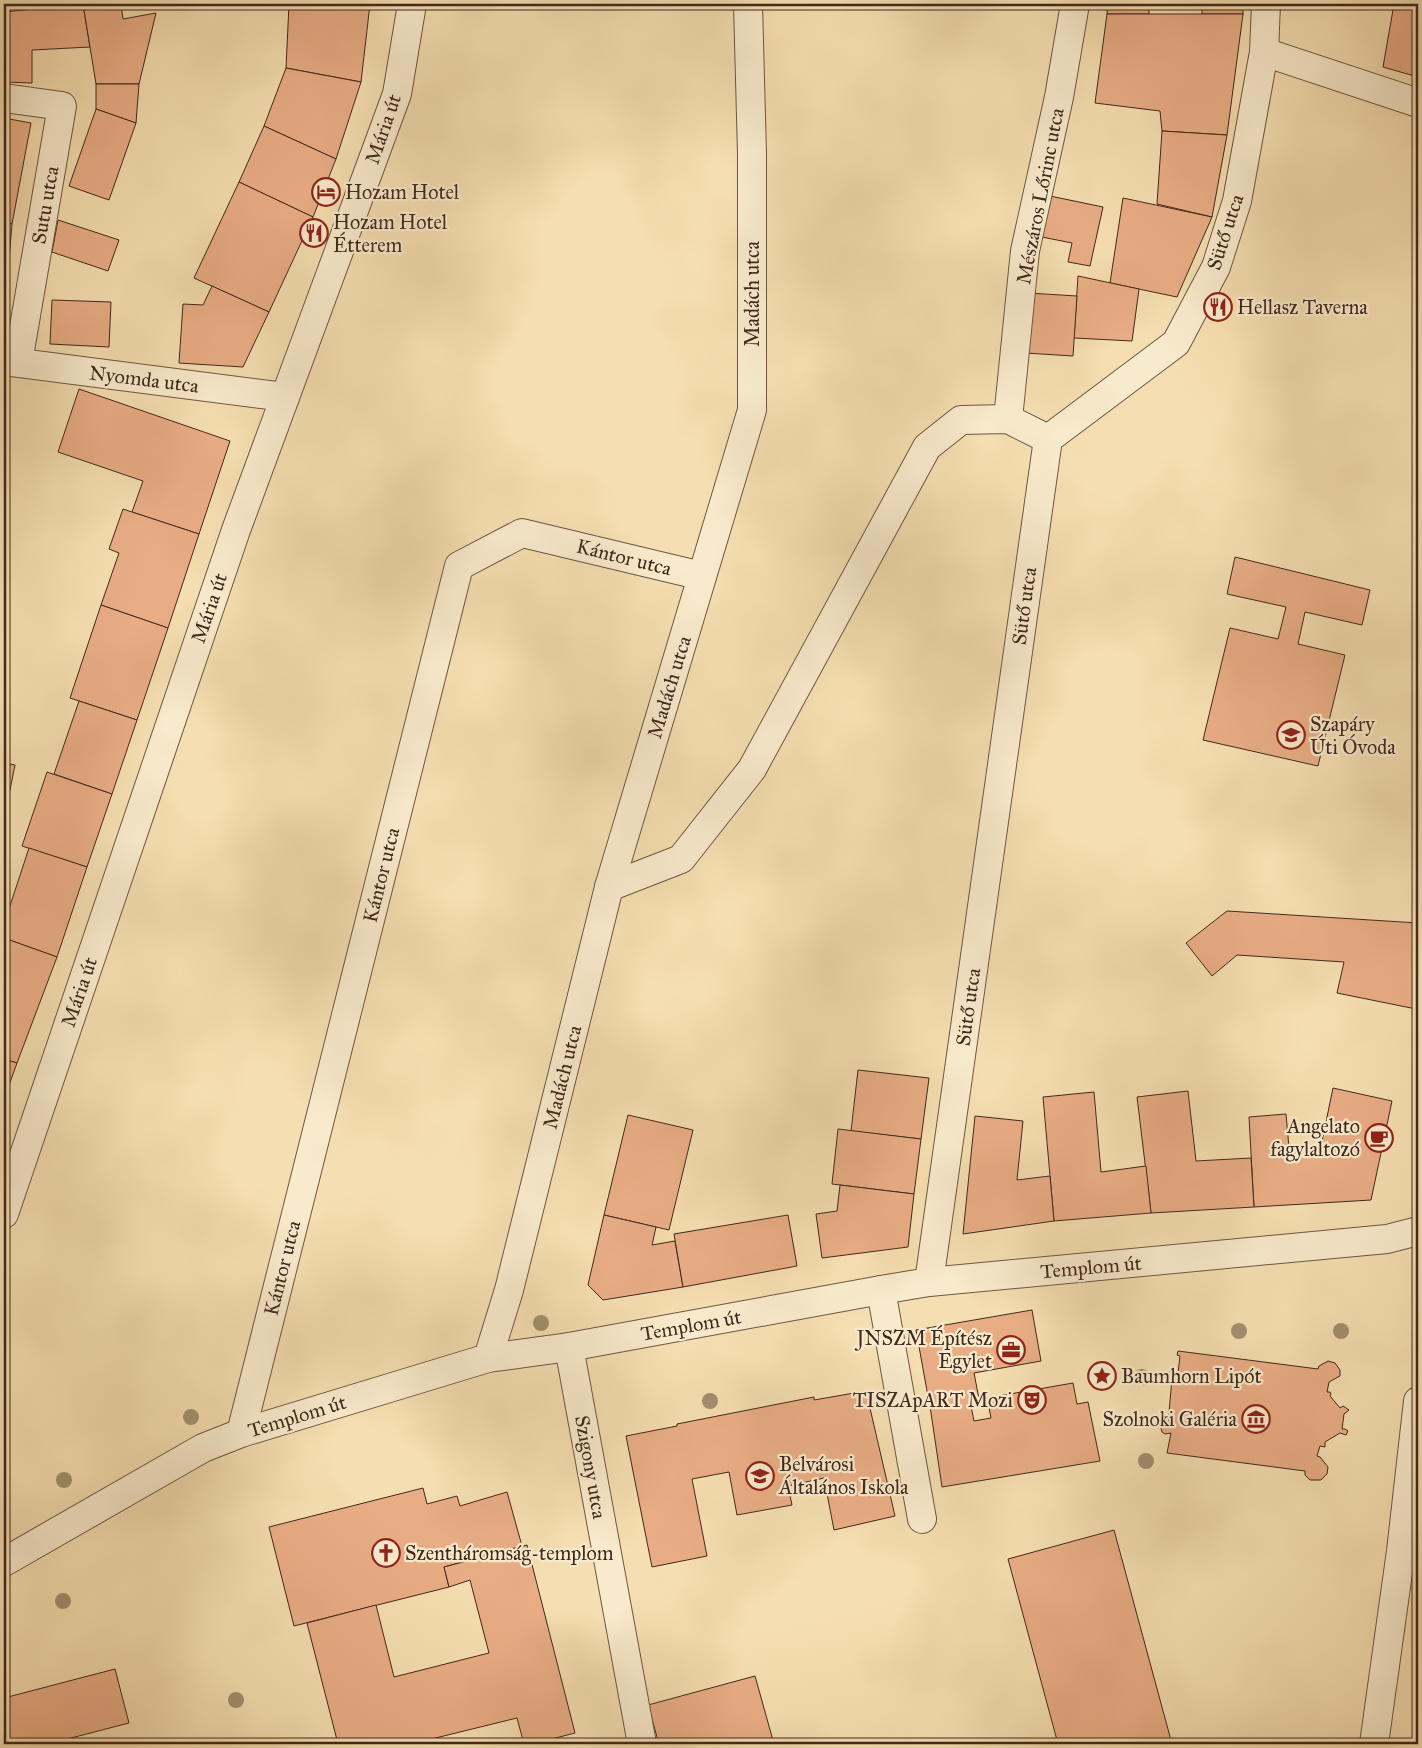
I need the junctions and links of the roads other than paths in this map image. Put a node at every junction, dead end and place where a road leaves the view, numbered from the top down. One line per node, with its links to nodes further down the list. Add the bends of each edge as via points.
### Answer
1 (412, 4): 9 (street, Mária út, via 397,94)
2 (748, 4): 12 (street, Madách utca, via 752,154 752,410)
3 (1075, 4): 10 (street, Mészáros Lőrinc utca, via 1059,97 1025,251)
4 (1266, 4): 5 (street, Sütő utca)
5 (1264, 52): 7 (street); 11 (street, Sütő utca, via 1237,201 1216,266 1176,343)
6 (4, 98): 8 (street, Sutu utca, via 62,106)
7 (1418, 104)
8 (11, 362): 9 (street, Nyomda utca)
9 (285, 397): 14 (street, Mária út, via 236,530)
10 (1008, 419): 11 (street); 13 (street, via 961,420 927,447 752,770 681,859)
11 (1048, 439): 16 (street, Sütő utca)
12 (702, 576): 13 (street, Madách utca); 21 (street, Kántor utca, via 522,532 459,566)
13 (609, 887): 19 (street, Madách utca, via 509,1290)
14 (4, 1214)
15 (1418, 1231): 16 (street, Templom út, via 1387,1239)
16 (928, 1282): 17 (street, Templom út)
17 (881, 1290): 18 (street, Templom út); 22 (street)
18 (569, 1347): 19 (street, Templom út); 24 (street, Szigony utca)
19 (488, 1358): 21 (street, Templom út)
20 (1418, 1401): 25 (street, via 1402,1552)
21 (241, 1433): 23 (street, Templom út, via 203,1448)
22 (922, 1519)
23 (4, 1562)
24 (641, 1740)
25 (1374, 1744)

